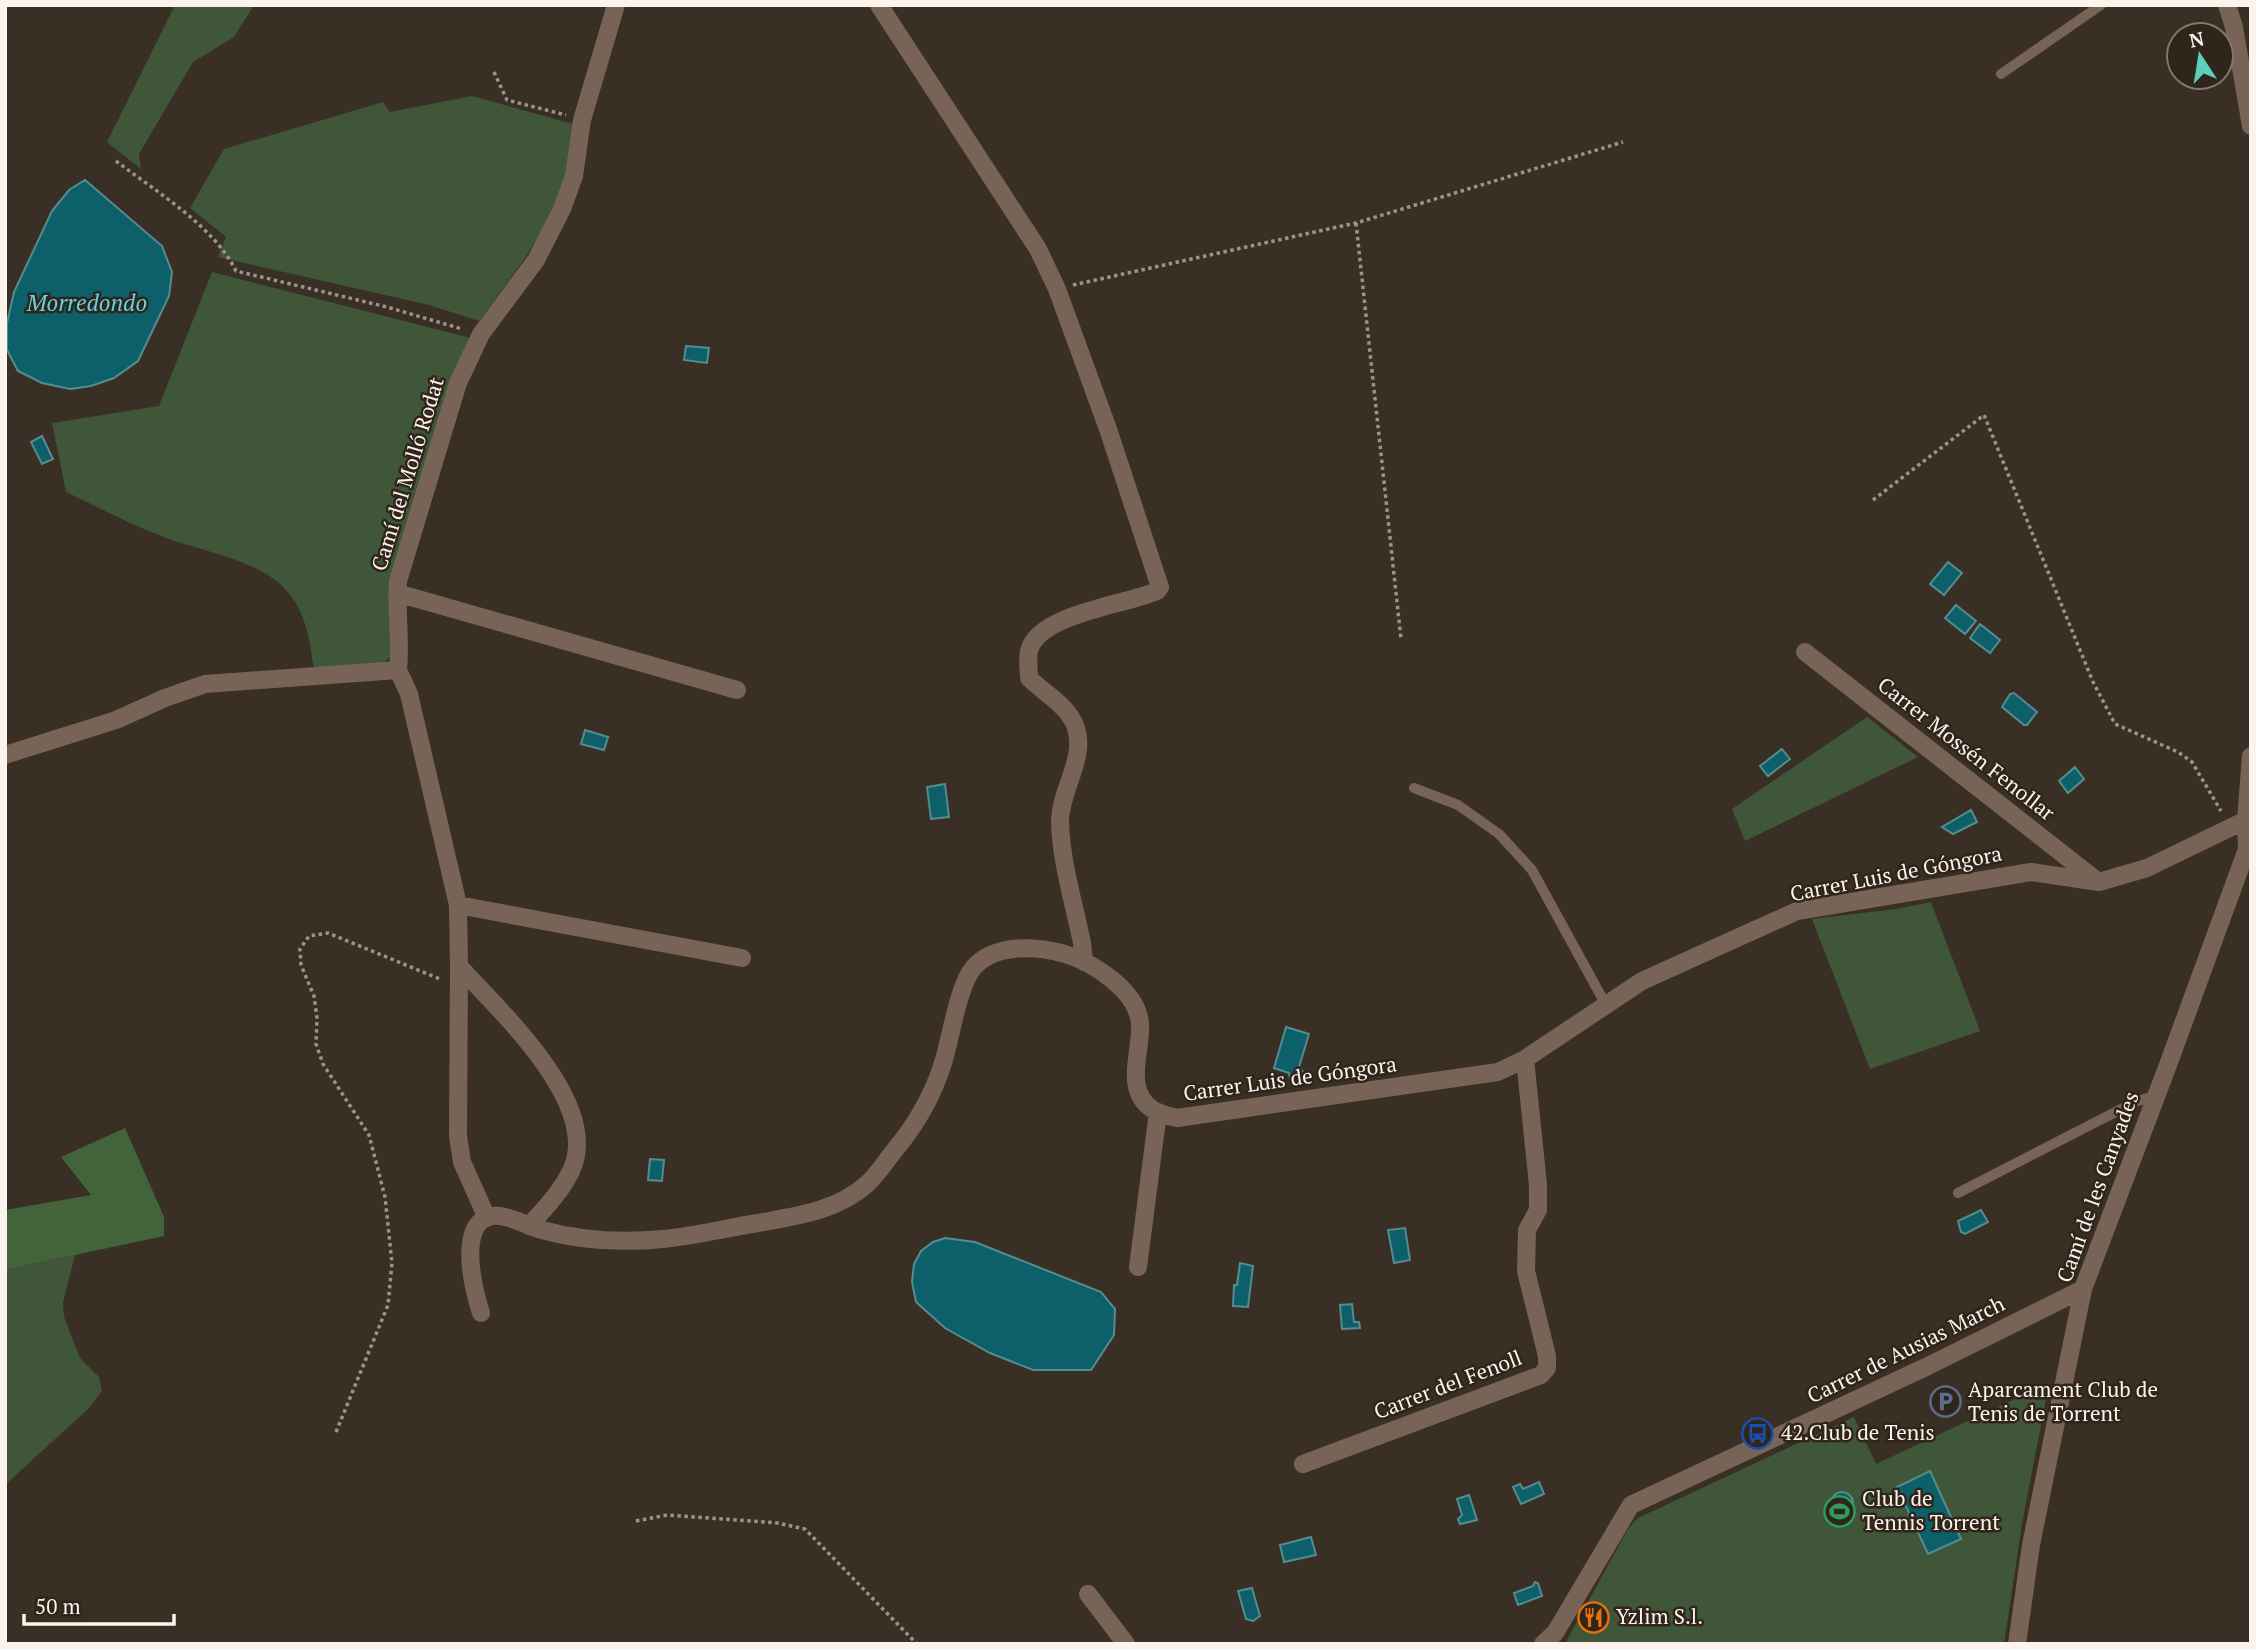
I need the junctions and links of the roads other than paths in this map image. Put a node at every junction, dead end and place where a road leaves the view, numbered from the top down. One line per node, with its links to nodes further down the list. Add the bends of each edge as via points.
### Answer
1 (616, 5): 7 (street, Camí del Molló Rodat, via 562,209 536,260 481,334 458,383)
2 (879, 5): 18 (street, via 1038,249 1108,429 1160,586 1157,592 1140,598 1058,621 1040,631 1029,650 1029,678 1065,709 1076,727 1079,745 1060,821)
3 (2101, 5): 5 (lane)
4 (2227, 5): 6 (street)
5 (2001, 74)
6 (2251, 126)
7 (397, 593): 9 (street, Camí del Molló Rodat); 10 (street)
8 (1805, 652): 15 (street, Carrer Mossén Fenollar)
9 (398, 670): 11 (street, via 205,684 116,720); 16 (street, via 409,694)
10 (737, 690)
11 (5, 755)
12 (2251, 756): 14 (street, Camí de les Canyades)
13 (1414, 788): 20 (lane, via 1458,805 1499,834 1532,870)
14 (2238, 823): 15 (street, Carrer Luis de Góngora, via 2147,868); 22 (street, Camí de les Canyades, via 2247,849)
15 (2099, 882): 20 (street, Carrer Luis de Góngora, via 2031,872 1797,911 1642,981)
16 (458, 905): 17 (street); 19 (street)
17 (742, 958)
18 (1084, 962): 23 (street, Carrer Luis de Góngora, via 1111,979 1135,1006 1140,1021 1135,1077 1145,1102); 26 (street, Carrer Luis de Góngora, via 1053,951 1019,948 1003,951 975,967 965,983 943,1065 907,1137 865,1186 826,1208 787,1219 654,1240 572,1238)
19 (459, 966): 25 (street, via 458,1136 462,1162); 26 (street, via 550,1071 569,1102 576,1126 578,1146 572,1169)
20 (1606, 1005): 21 (street, Carrer Luis de Góngora)
21 (1525, 1059): 23 (street, Carrer Luis de Góngora, via 1499,1072 1177,1118); 30 (street, Carrer del Fenoll, via 1538,1185 1538,1210 1527,1230 1526,1271 1547,1368 1541,1375)
22 (2157, 1094): 24 (lane); 28 (street, Camí de les Canyades)
23 (1158, 1112): 27 (street)
24 (1958, 1193)
25 (487, 1218): 26 (street, Carrer Luis de Góngora, via 506,1218); 29 (street, via 477,1226 470,1257)
26 (529, 1226)
27 (1138, 1266)
28 (2083, 1289): 33 (street, Carrer de Ausias March, via 1632,1505 1555,1633); 34 (street, Camí de les Canyades, via 2031,1545)
29 (481, 1314)
30 (1303, 1464)
31 (1088, 1594): 32 (street)
32 (1126, 1644)
33 (1542, 1644)
34 (2017, 1644)

